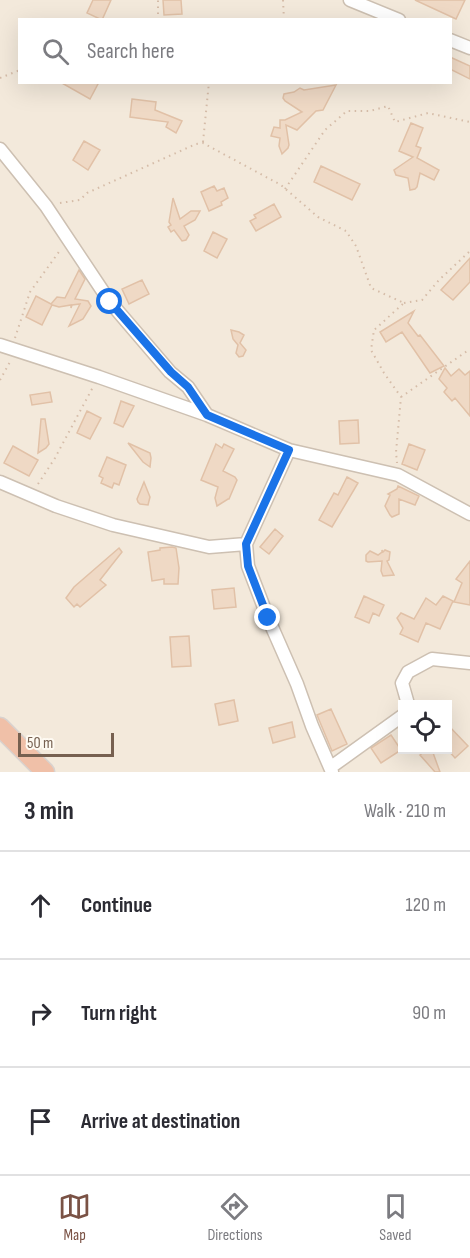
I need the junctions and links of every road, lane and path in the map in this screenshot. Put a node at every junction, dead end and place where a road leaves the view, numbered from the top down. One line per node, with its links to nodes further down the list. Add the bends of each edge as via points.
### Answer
1 (158, 0): 4 (path)
2 (283, 0): 5 (path)
3 (350, 0): 6 (street)
4 (158, 18)
5 (284, 18)
6 (394, 18)
7 (452, 41): 8 (street)
8 (470, 48)
9 (18, 71): 10 (path)
10 (0, 78)
11 (209, 84): 13 (path)
12 (470, 122): 15 (path, via 428,113 395,122 388,106 347,111 325,130)
13 (203, 143): 15 (path); 16 (path, via 125,175 80,200)
14 (0, 149): 16 (street)
15 (285, 189): 19 (path, via 318,217 346,231 356,246 371,288)
16 (46, 206): 17 (street)
17 (68, 239): 20 (path, via 30,292); 25 (street, via 110,302 188,387)
18 (470, 251): 19 (path, via 422,300)
19 (405, 303): 24 (path, via 374,330 371,350)
20 (9, 348): 22 (street); 23 (path)
21 (470, 349): 24 (path)
22 (99, 377): 25 (street); 29 (path)
23 (0, 380)
24 (401, 398): 27 (path)
25 (207, 415): 26 (street)
26 (289, 450): 27 (street); 31 (street)
27 (398, 475): 30 (street)
28 (0, 482): 29 (street)
29 (31, 496): 31 (street, via 162,538 209,547)
30 (470, 514)
31 (246, 544): 36 (street, via 248,566)
32 (470, 663): 33 (street, via 432,659 408,672 402,683)
33 (407, 700)
34 (398, 719): 36 (street)
35 (0, 727): 37 (highway)
36 (331, 770)
37 (43, 772)

